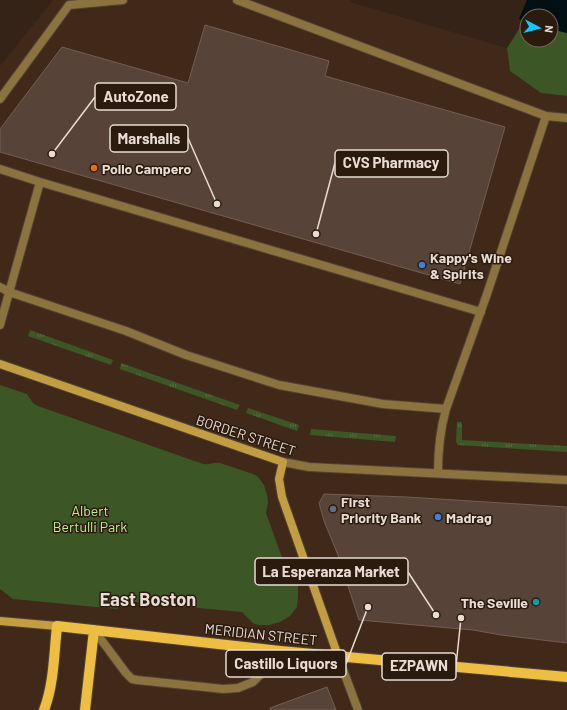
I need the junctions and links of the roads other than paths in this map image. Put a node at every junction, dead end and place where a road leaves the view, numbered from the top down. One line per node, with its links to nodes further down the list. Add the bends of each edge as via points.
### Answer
1 (123, 0): 3 (street, via 69,5)
2 (237, 0): 4 (street)
3 (0, 99)
4 (546, 116): 5 (street); 10 (street)
5 (567, 118)
6 (0, 170): 7 (street)
7 (40, 182): 9 (street); 10 (street)
8 (0, 287): 9 (street)
9 (9, 292): 11 (street); 13 (street, via 279,385 383,404)
10 (481, 312): 13 (street)
11 (0, 325)
12 (0, 364): 14 (main road, BORDER STREET)
13 (446, 409): 15 (street, via 439,439)
14 (283, 462): 15 (street, BORDER STREET, via 309,467); 21 (main road, via 279,479 282,497)
15 (438, 473): 16 (street, BORDER STREET)
16 (567, 480)
17 (0, 620): 18 (main road, MERIDIAN STREET)
18 (57, 626): 19 (main road, MERIDIAN STREET); 23 (main road, via 51,683)
19 (94, 630): 20 (main road, MERIDIAN STREET); 20 (street, via 126,674 145,681 223,689 238,688 253,682 260,675); 24 (main road)
20 (264, 649): 21 (main road, MERIDIAN STREET)
21 (338, 656): 22 (main road, MERIDIAN STREET); 25 (street)
22 (567, 677)
23 (44, 710)
24 (85, 710)
25 (358, 710)

